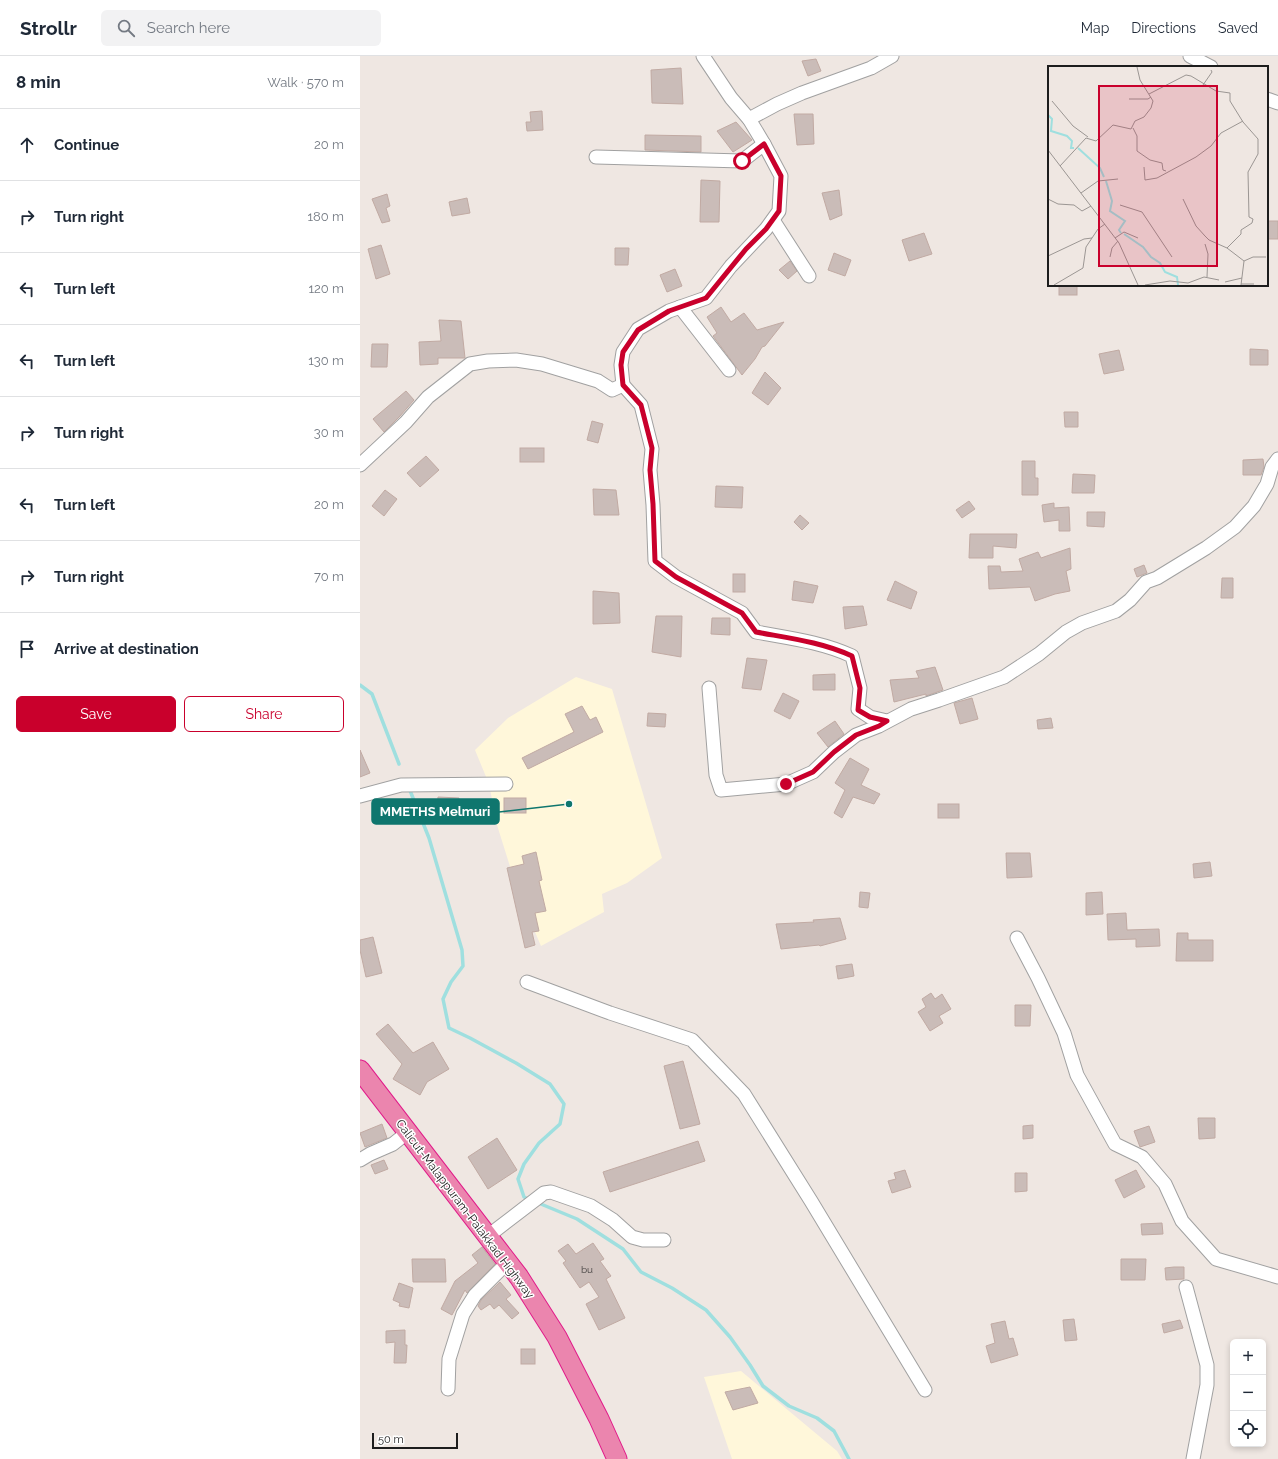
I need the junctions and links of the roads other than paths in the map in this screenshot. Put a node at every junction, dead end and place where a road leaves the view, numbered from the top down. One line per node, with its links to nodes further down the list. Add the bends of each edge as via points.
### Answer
1 (703, 56): 7 (street, via 731,98)
2 (892, 56): 7 (street, via 871,68 802,93)
3 (1190, 56): 4 (street)
4 (1209, 66)
5 (1268, 99): 6 (street)
6 (1278, 103)
7 (749, 119): 8 (street)
8 (764, 144): 9 (street, via 742,161); 10 (street, via 781,176 779,211)
9 (596, 157)
10 (773, 220): 11 (street); 12 (street, via 706,298)
11 (809, 276)
12 (680, 307): 13 (street); 14 (street, via 638,330 623,352)
13 (729, 370)
14 (623, 385): 16 (street, via 612,390 598,381 542,364 516,360 470,364 428,397 402,426); 18 (street, via 641,405 652,448 650,470 655,561 676,577 742,613 756,632 818,644 852,656 860,688 858,710 870,717)
15 (1278, 459): 18 (street, via 1254,506 1235,527 1158,578 1146,582 1116,611 1066,632 1039,654 1004,676 912,708)
16 (360, 465)
17 (709, 688): 18 (street, via 716,775 721,790 786,784 813,772 856,735)
18 (887, 721)
19 (506, 784): 20 (street, via 401,785)
20 (360, 796)
21 (1016, 938): 29 (street, via 1064,1033 1077,1075 1115,1144 1142,1157 1165,1184 1182,1221 1216,1259)
22 (527, 982): 32 (street, via 692,1040 744,1094)
23 (360, 1070): 24 (highway, Calicut-Malappuram-Palakkad Highway)
24 (408, 1132): 25 (street, via 393,1144); 26 (highway, Calicut-Malappuram-Palakkad Highway)
25 (360, 1160)
26 (494, 1231): 27 (street, via 544,1193 551,1192 591,1206 632,1236 643,1240); 28 (highway, Calicut-Malappuram-Palakkad Highway)
27 (664, 1240)
28 (508, 1262): 31 (street, via 475,1295 463,1314 449,1359); 33 (highway, Calicut-Malappuram-Palakkad Highway, via 557,1337)
29 (1278, 1277)
30 (1186, 1287): 34 (street, via 1207,1365 1207,1385)
31 (448, 1389)
32 (925, 1390)
33 (617, 1459)
34 (1193, 1459)

